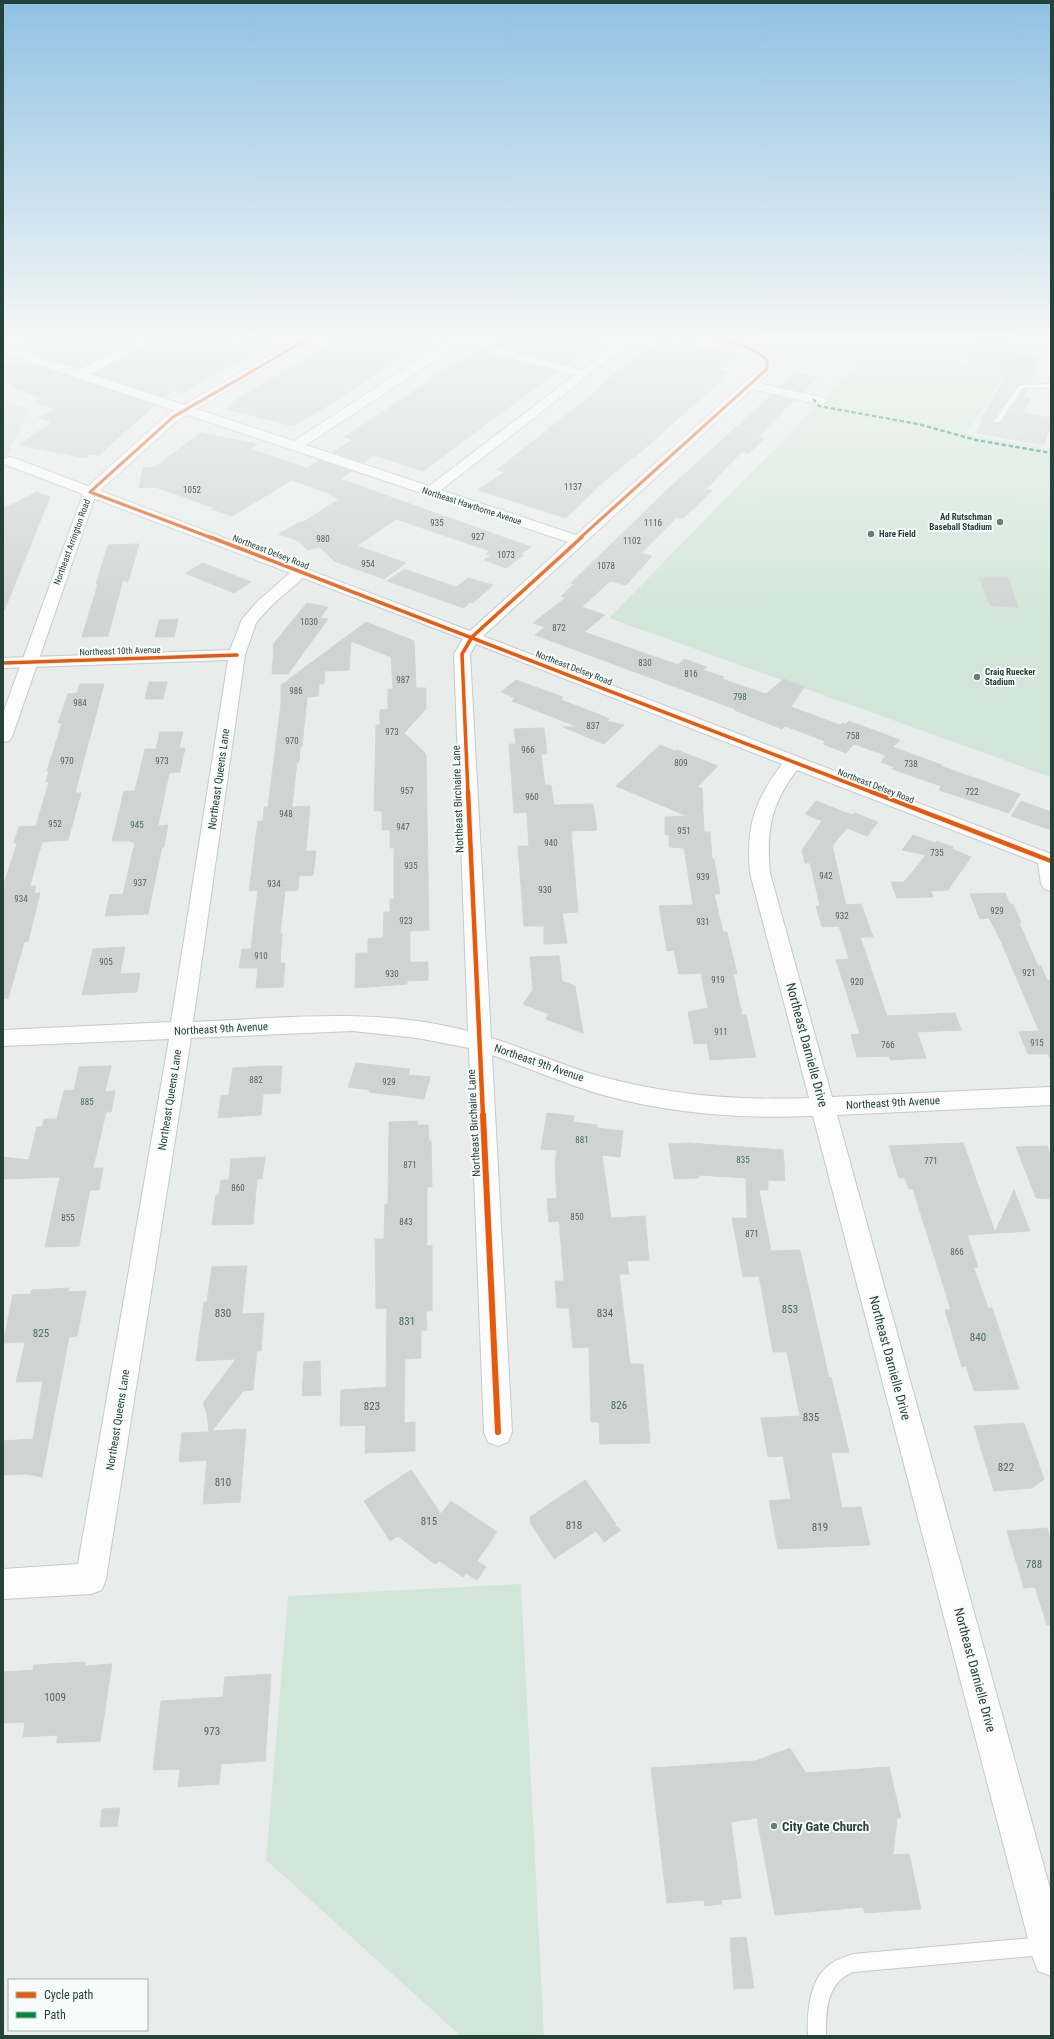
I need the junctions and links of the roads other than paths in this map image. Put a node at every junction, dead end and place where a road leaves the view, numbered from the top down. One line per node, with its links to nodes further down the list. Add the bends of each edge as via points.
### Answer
1 (157, 431): 8 (street, Northeast Arrington Road)
2 (249, 431): 6 (street, Northeast Hawthorne Avenue)
3 (318, 431): 6 (street)
4 (510, 431): 9 (street)
5 (698, 431): 10 (street, Northeast Birchaire Lane)
6 (294, 447): 9 (street, Northeast Hawthorne Avenue)
7 (9, 461): 8 (street, Northeast Delsey Road)
8 (90, 492): 11 (street, Northeast Delsey Road); 14 (street, Northeast Arrington Road)
9 (430, 492): 10 (street, Northeast Hawthorne Avenue)
10 (577, 540): 12 (street, Northeast Birchaire Lane)
11 (301, 572): 12 (street, Northeast Delsey Road); 13 (street, Northeast Queens Lane, via 264,603 248,622)
12 (472, 637): 17 (street, Northeast Delsey Road); 22 (street, Northeast Birchaire Lane, via 462,654)
13 (237, 655): 14 (street, Northeast 10th Avenue); 20 (street, Northeast Queens Lane)
14 (29, 662): 15 (street, Northeast 10th Avenue); 16 (street, Northeast Arrington Road)
15 (3, 663)
16 (3, 737)
17 (792, 762): 18 (street, Northeast Delsey Road); 24 (street, Northeast Darnielle Drive, via 768,797 758,832 758,852 760,873)
18 (1049, 860): 19 (street, via 1047,868)
19 (1051, 884)
20 (181, 1031): 21 (street, Northeast 9th Avenue); 22 (street, Northeast 9th Avenue, via 353,1023 400,1026); 26 (street, Northeast Queens Lane, via 92,1579)
21 (3, 1038)
22 (480, 1043): 24 (street, Northeast 9th Avenue, via 602,1085 668,1101 764,1109); 25 (street, Northeast Birchaire Lane)
23 (1051, 1096): 24 (street, Northeast 9th Avenue)
24 (824, 1106): 27 (street, Northeast Darnielle Drive)
25 (498, 1432)
26 (3, 1584)
27 (1049, 1952): 28 (lane, via 853,1963 832,1973 821,1994 816,2019)
28 (817, 2036)

